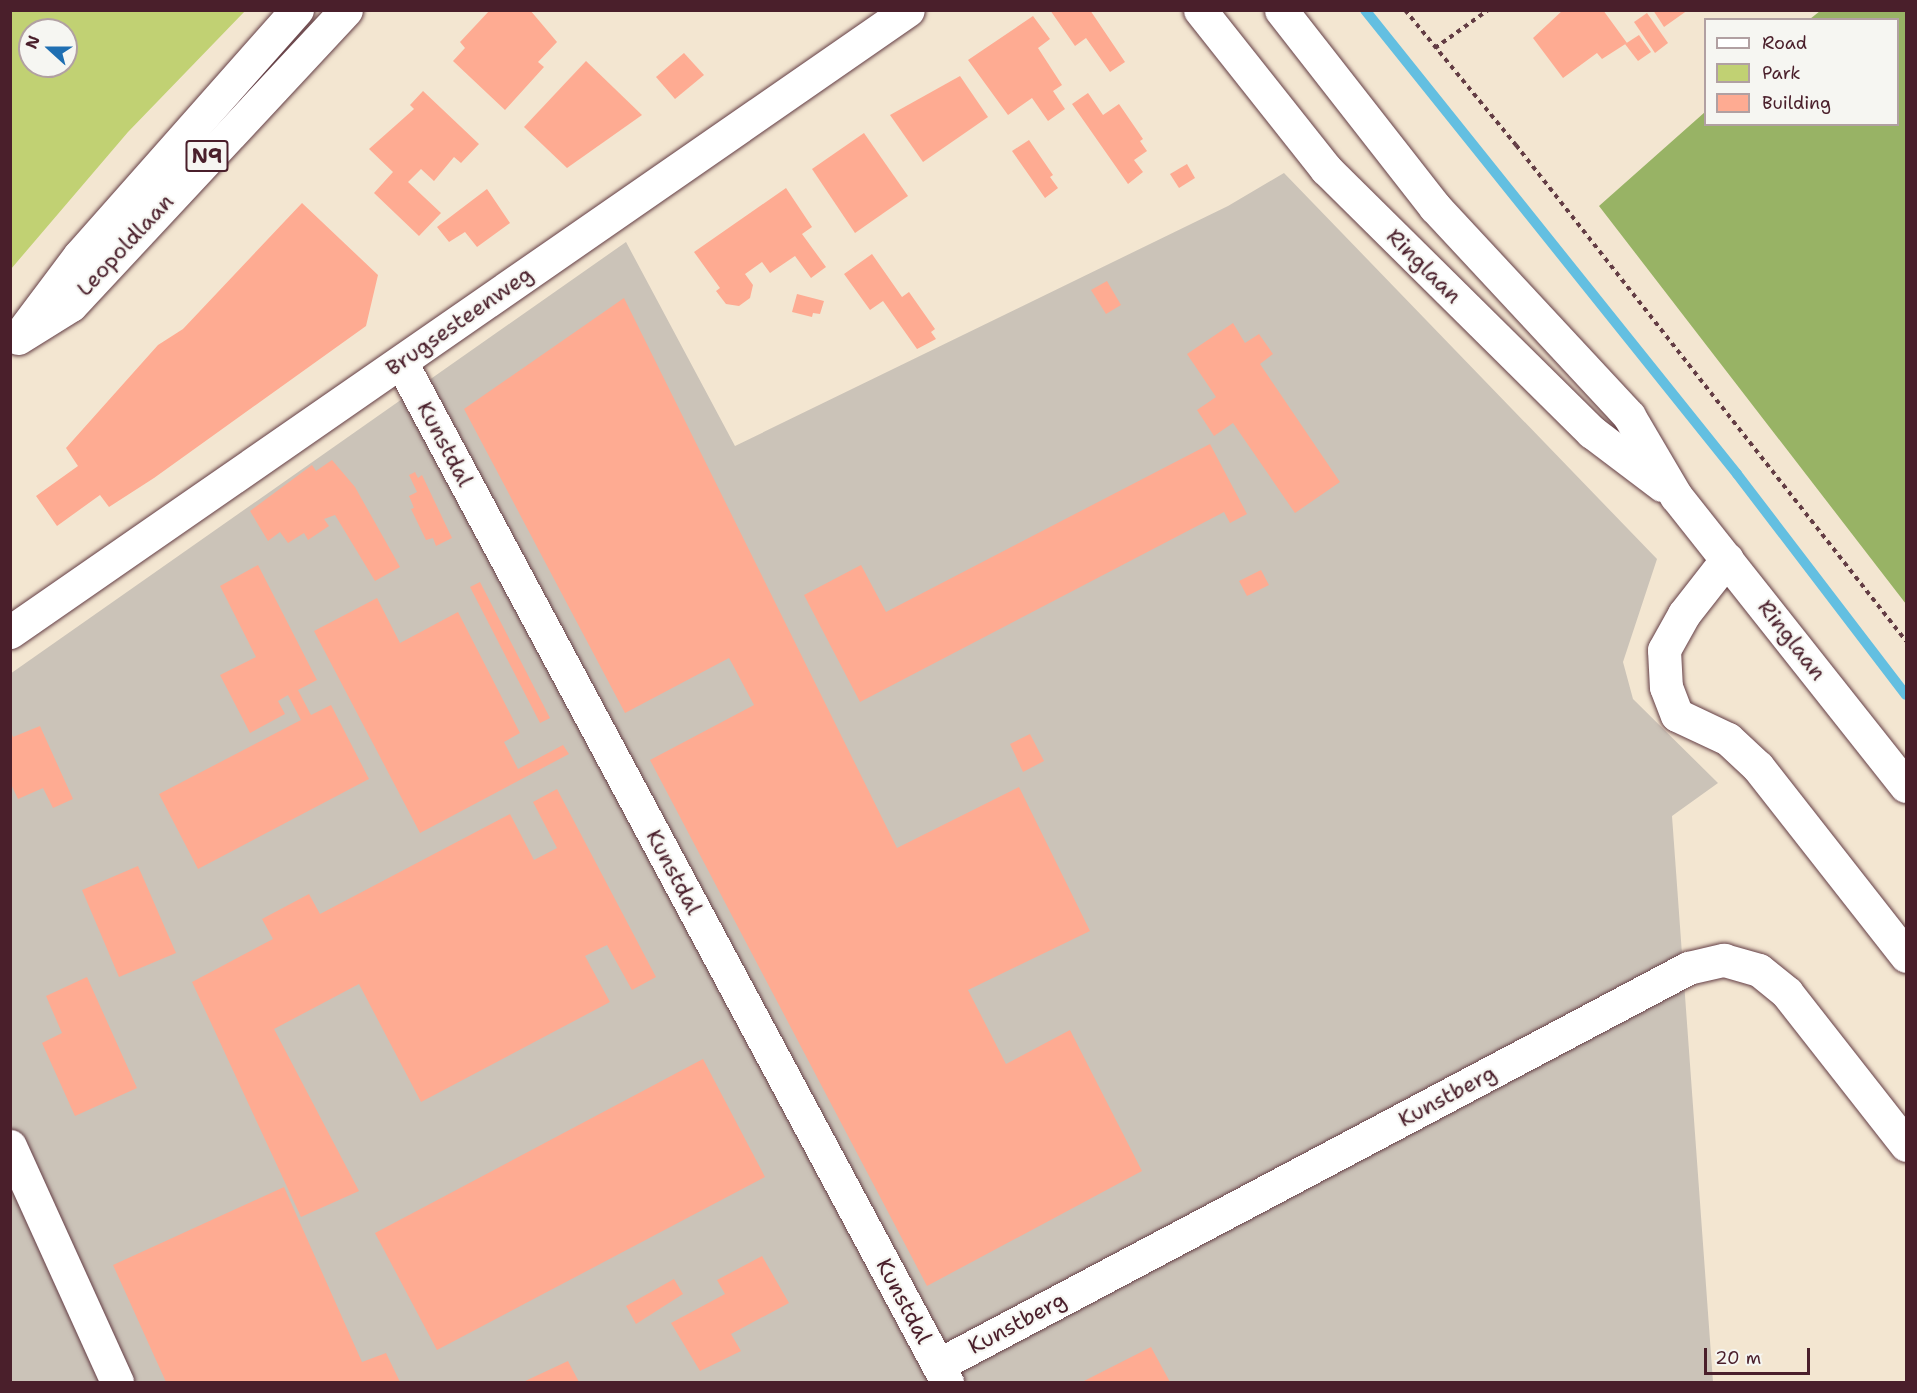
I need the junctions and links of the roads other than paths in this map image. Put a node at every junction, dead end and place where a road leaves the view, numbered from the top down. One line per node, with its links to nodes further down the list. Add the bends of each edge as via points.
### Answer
1 (297, 10): 6 (street, Leopoldlaan / N9, via 79,256)
2 (346, 10): 6 (street, Leopoldlaan / N9, via 71,305)
3 (908, 10): 7 (street, Brugsesteenweg)
4 (1200, 10): 8 (street, Ringlaan, via 1326,169 1592,432)
5 (1281, 10): 8 (street, Ringlaan, via 1435,207 1629,416)
6 (14, 342)
7 (401, 362): 10 (street, Brugsesteenweg); 15 (street, Kunstdal)
8 (1676, 496): 9 (street, Ringlaan)
9 (1727, 559): 11 (street, Ringlaan); 12 (street, via 1684,614 1664,650 1665,687 1677,715 1728,739 1758,767)
10 (10, 632)
11 (1906, 786)
12 (1906, 956)
13 (1906, 1145): 15 (street, Kunstberg, via 1787,993 1759,970 1724,960 1688,968)
14 (10, 1146): 16 (street)
15 (943, 1374)
16 (117, 1383)

